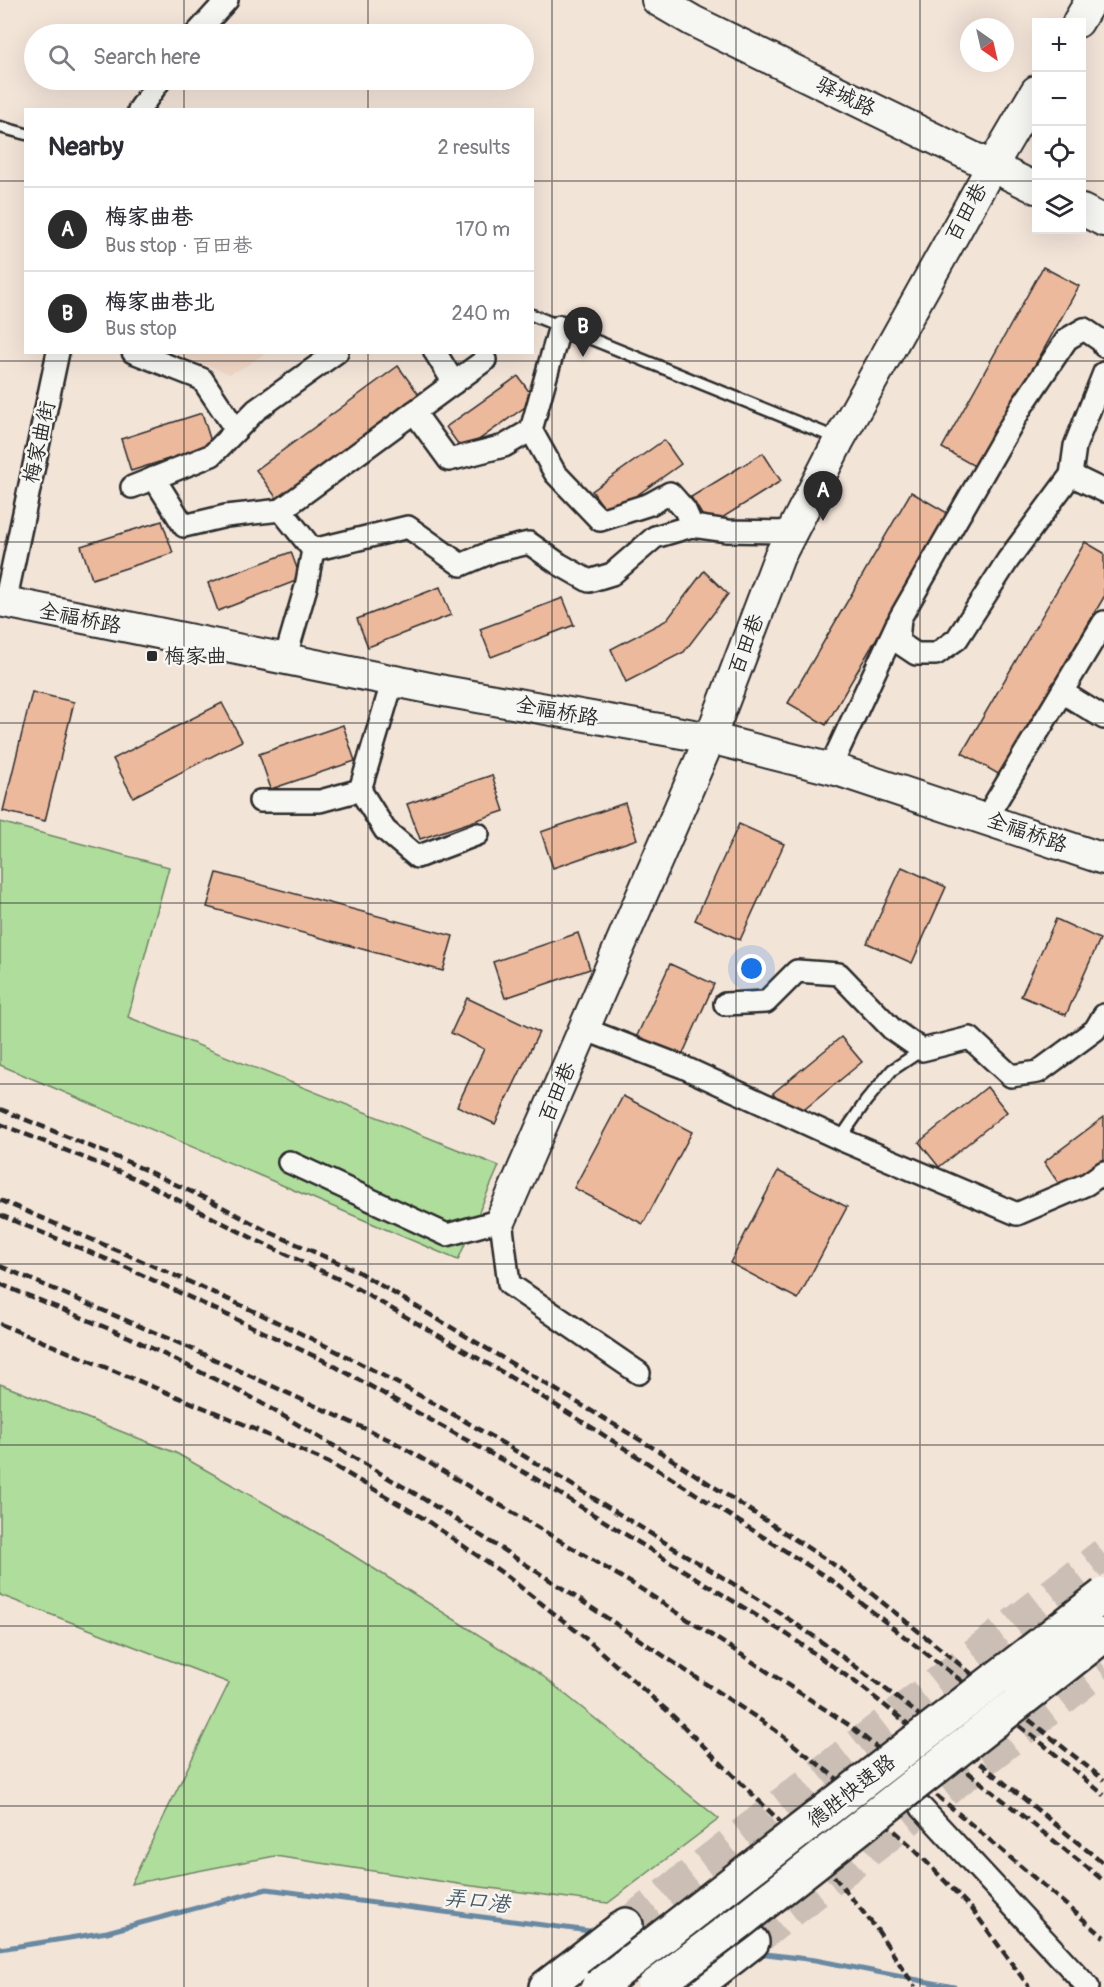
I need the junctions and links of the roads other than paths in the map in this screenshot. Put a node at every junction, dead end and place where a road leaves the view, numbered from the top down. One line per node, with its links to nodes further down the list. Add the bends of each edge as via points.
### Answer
1 (227, 0): 5 (street)
2 (657, 0): 11 (street, 驿城路)
3 (1091, 0): 4 (street)
4 (1080, 18)
5 (205, 24)
6 (153, 90): 8 (street)
7 (1032, 98): 11 (street, 百田巷)
8 (141, 108)
9 (0, 127): 10 (lane)
10 (24, 133)
11 (992, 166): 12 (street, 驿城路); 28 (street, 百田巷)
12 (1032, 186)
13 (1086, 212): 14 (street)
14 (1104, 221)
15 (534, 316): 16 (lane)
16 (560, 326): 27 (street); 28 (lane)
17 (1104, 346): 38 (street, via 1084,329 1067,339 1022,406)
18 (58, 354): 37 (street, 梅家曲街)
19 (138, 354): 26 (street, via 202,379)
20 (334, 354): 26 (street, via 256,410)
21 (436, 354): 24 (street)
22 (484, 360): 24 (street)
23 (1104, 373): 29 (street, via 1075,446)
24 (454, 382): 25 (street)
25 (414, 412): 27 (street, via 449,460 504,446); 33 (street)
26 (236, 430): 30 (street, via 212,455)
27 (531, 430): 34 (street, via 555,473 600,520 650,504 670,493 685,510)
28 (840, 440): 35 (street, 百田巷)
29 (1071, 475): 32 (street); 38 (street, via 1008,560 957,639 936,654 916,654 898,642)
30 (154, 478): 31 (street); 33 (street, via 184,526 226,516)
31 (132, 487)
32 (1104, 491)
33 (281, 510): 36 (street)
34 (692, 526): 35 (street); 36 (street, via 655,537 612,574 589,581 529,543 494,551 461,565 408,527)
35 (792, 532): 44 (street, 百田巷, via 778,556)
36 (313, 550): 40 (street)
37 (3, 605): 40 (street, 全福桥路)
38 (900, 618): 45 (street)
39 (1104, 622): 42 (street)
40 (285, 658): 41 (street, 全福桥路)
41 (393, 680): 44 (street, 全福桥路); 46 (street)
42 (1062, 692): 43 (street); 48 (street)
43 (1104, 717)
44 (710, 738): 45 (street, 全福桥路); 53 (street, 百田巷)
45 (830, 768): 48 (street, 全福桥路)
46 (360, 790): 47 (street, via 320,801); 49 (street, via 385,830 417,857)
47 (260, 801)
48 (986, 818): 50 (street, 全福桥路)
49 (478, 834)
50 (1104, 859)
51 (726, 1004): 54 (street, via 766,1002 797,971 839,974 892,1029)
52 (1104, 1015): 54 (street, via 1095,1030 1038,1072 1011,1077 970,1038)
53 (584, 1029): 55 (street, via 683,1067); 58 (street, 百田巷)
54 (922, 1050): 55 (lane, via 892,1070)
55 (840, 1139): 57 (street, via 1017,1214 1087,1184)
56 (290, 1162): 58 (street, via 447,1235)
57 (1104, 1172)
58 (501, 1220): 59 (street, via 509,1284)
59 (639, 1373)
60 (1104, 1595): 67 (main road, 德胜快速路, bridge)
61 (1104, 1635): 68 (main road, 德胜快速路, bridge)
62 (922, 1808): 65 (street)
63 (614, 1934): 66 (main road)
64 (740, 1951): 69 (main road)
65 (1088, 1986)
66 (546, 1987)
67 (598, 1987)
68 (654, 1987)
69 (694, 1987)

